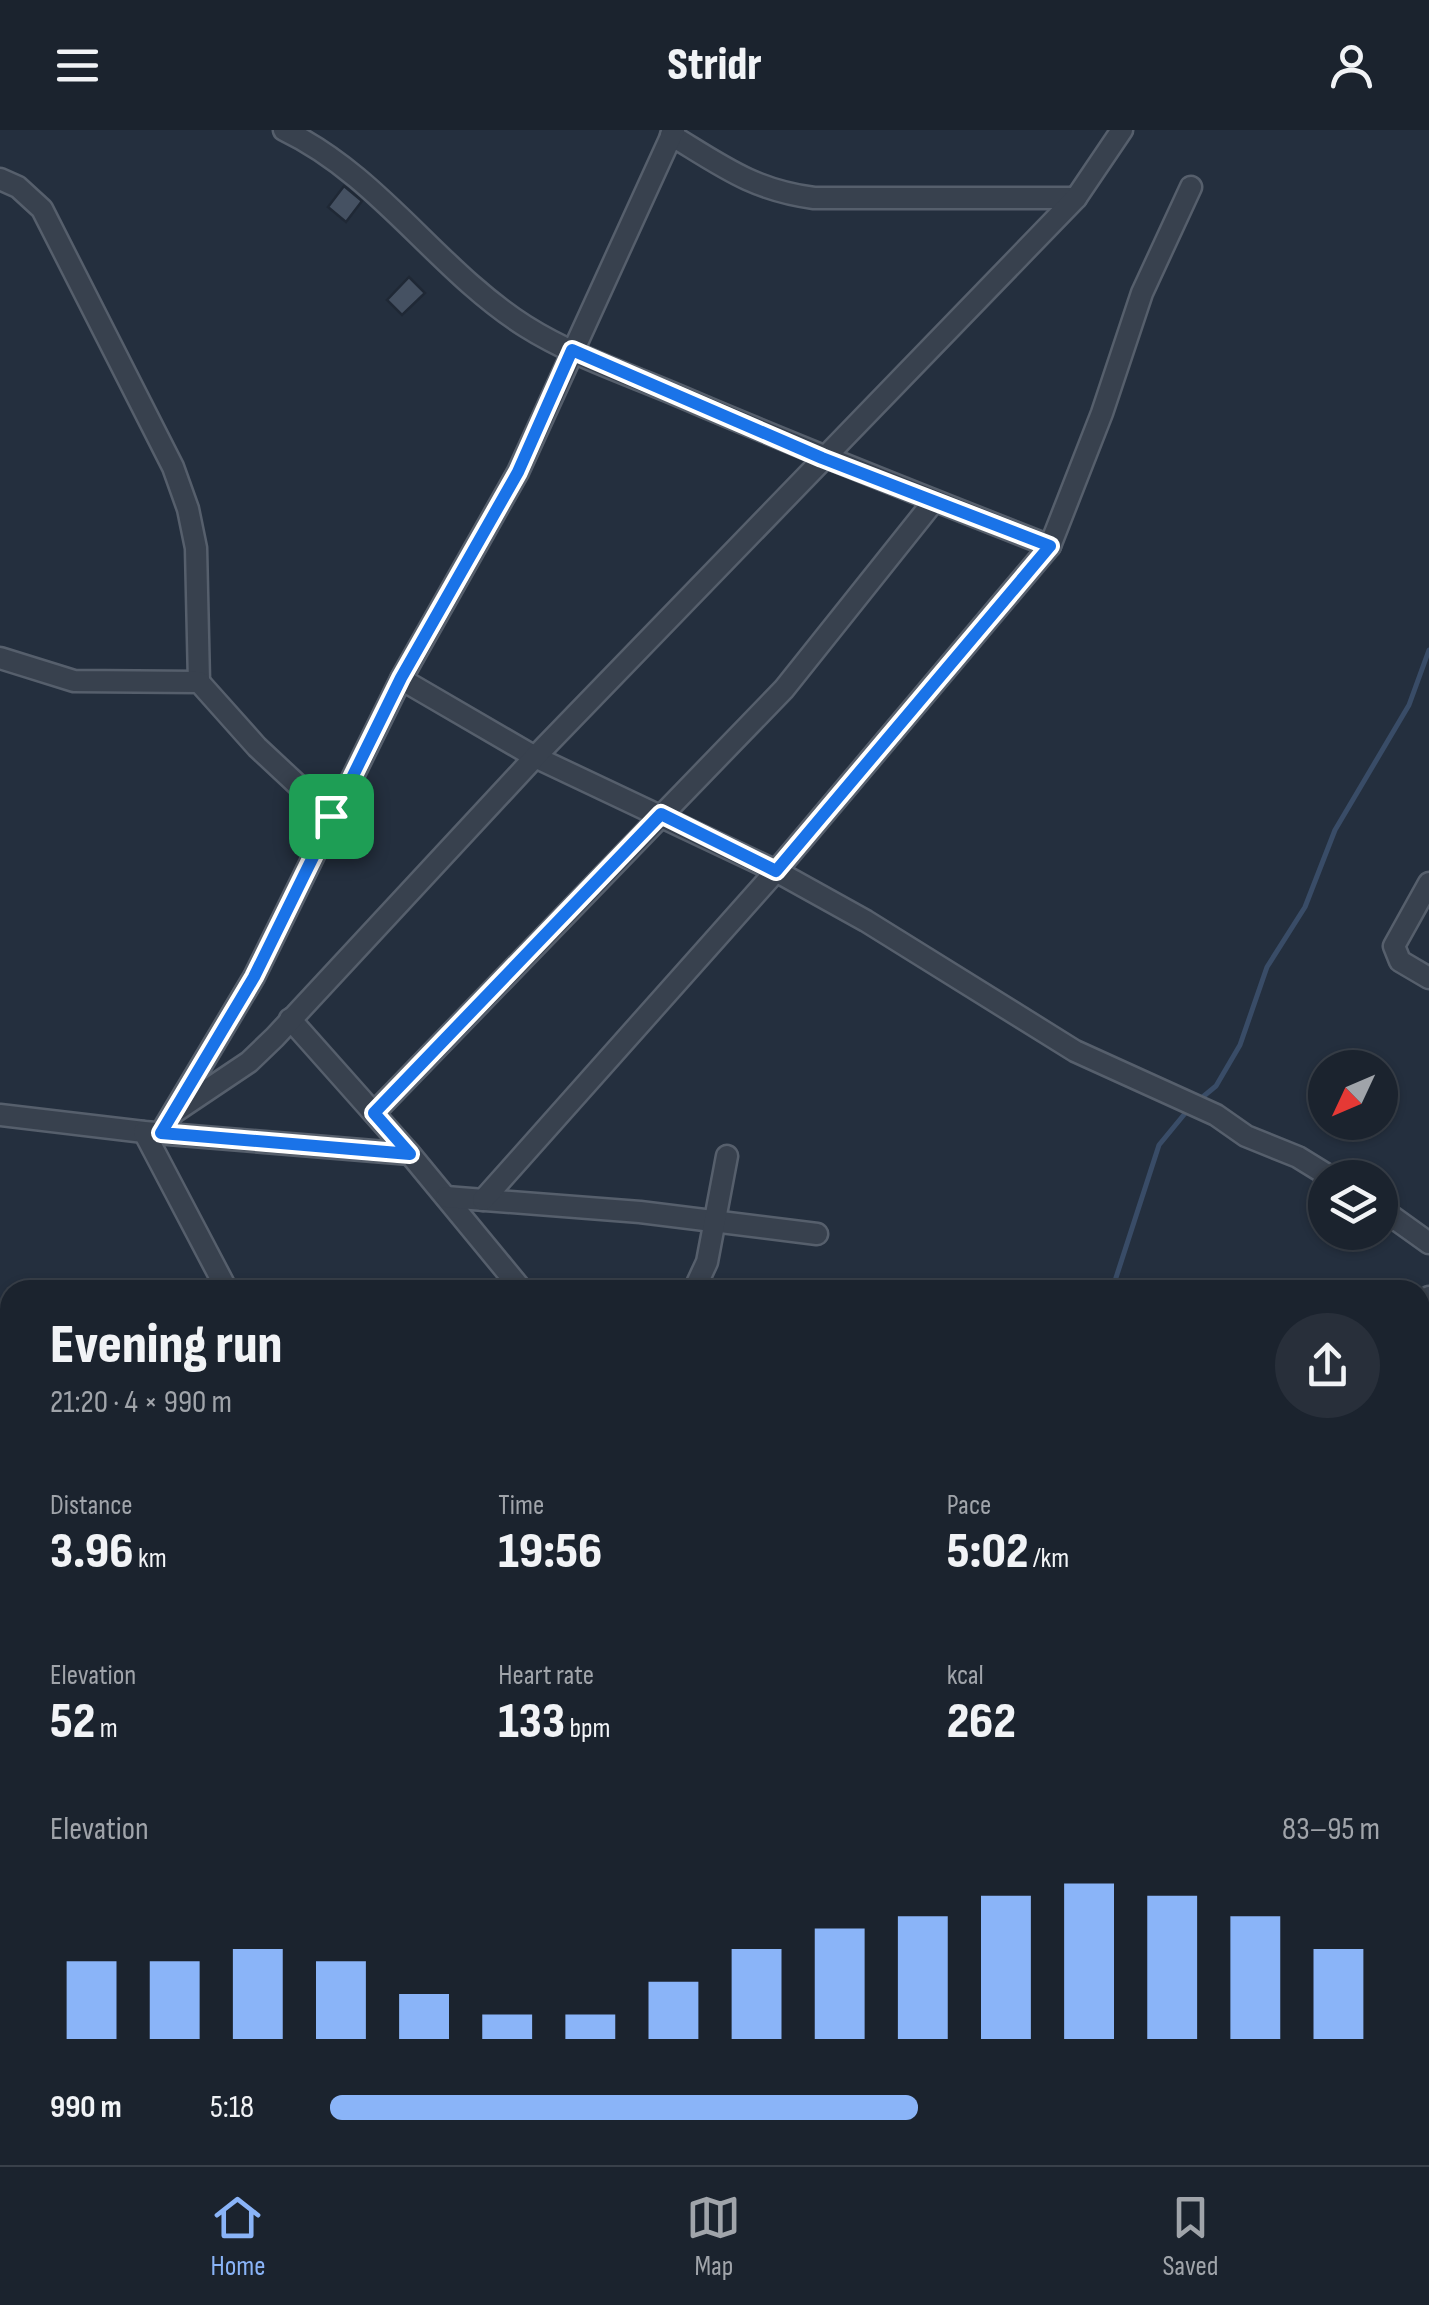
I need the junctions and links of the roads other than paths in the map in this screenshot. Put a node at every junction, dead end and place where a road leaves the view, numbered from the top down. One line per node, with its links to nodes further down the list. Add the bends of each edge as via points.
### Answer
1 (284, 130): 7 (street, via 369,185 494,304)
2 (1122, 130): 6 (street)
3 (673, 132): 6 (street, via 744,180 776,193); 7 (street)
4 (0, 179): 13 (street, via 42,209 173,467 196,548)
5 (1191, 188): 10 (street, via 1142,293)
6 (1076, 198): 8 (street)
7 (572, 350): 8 (street); 12 (street, via 518,472)
8 (822, 458): 9 (street); 14 (street)
9 (934, 500): 10 (street); 15 (street, via 806,665)
10 (1050, 546): 17 (street)
11 (0, 658): 13 (street, via 74,681)
12 (401, 678): 14 (street); 16 (street)
13 (199, 682): 16 (street)
14 (535, 757): 15 (street); 20 (street)
15 (661, 814): 17 (street); 22 (street)
16 (331, 816): 21 (street, via 254,977)
17 (776, 871): 27 (street, via 1075,1051); 29 (street)
18 (1429, 882): 19 (street, via 1394,946 1400,961)
19 (1429, 978)
20 (290, 1019): 21 (street, via 249,1062); 22 (street)
21 (176, 1111): 24 (street)
22 (374, 1113): 25 (street)
23 (0, 1116): 24 (street)
24 (153, 1133): 25 (street); 34 (street)
25 (410, 1154): 28 (street)
26 (727, 1156): 30 (street)
27 (1308, 1163)
28 (446, 1197): 29 (street); 35 (street)
29 (484, 1200): 30 (street)
30 (714, 1220): 32 (street); 36 (street)
31 (1398, 1221): 33 (street)
32 (817, 1234)
33 (1429, 1243)
34 (223, 1280)
35 (514, 1280)
36 (699, 1280)

